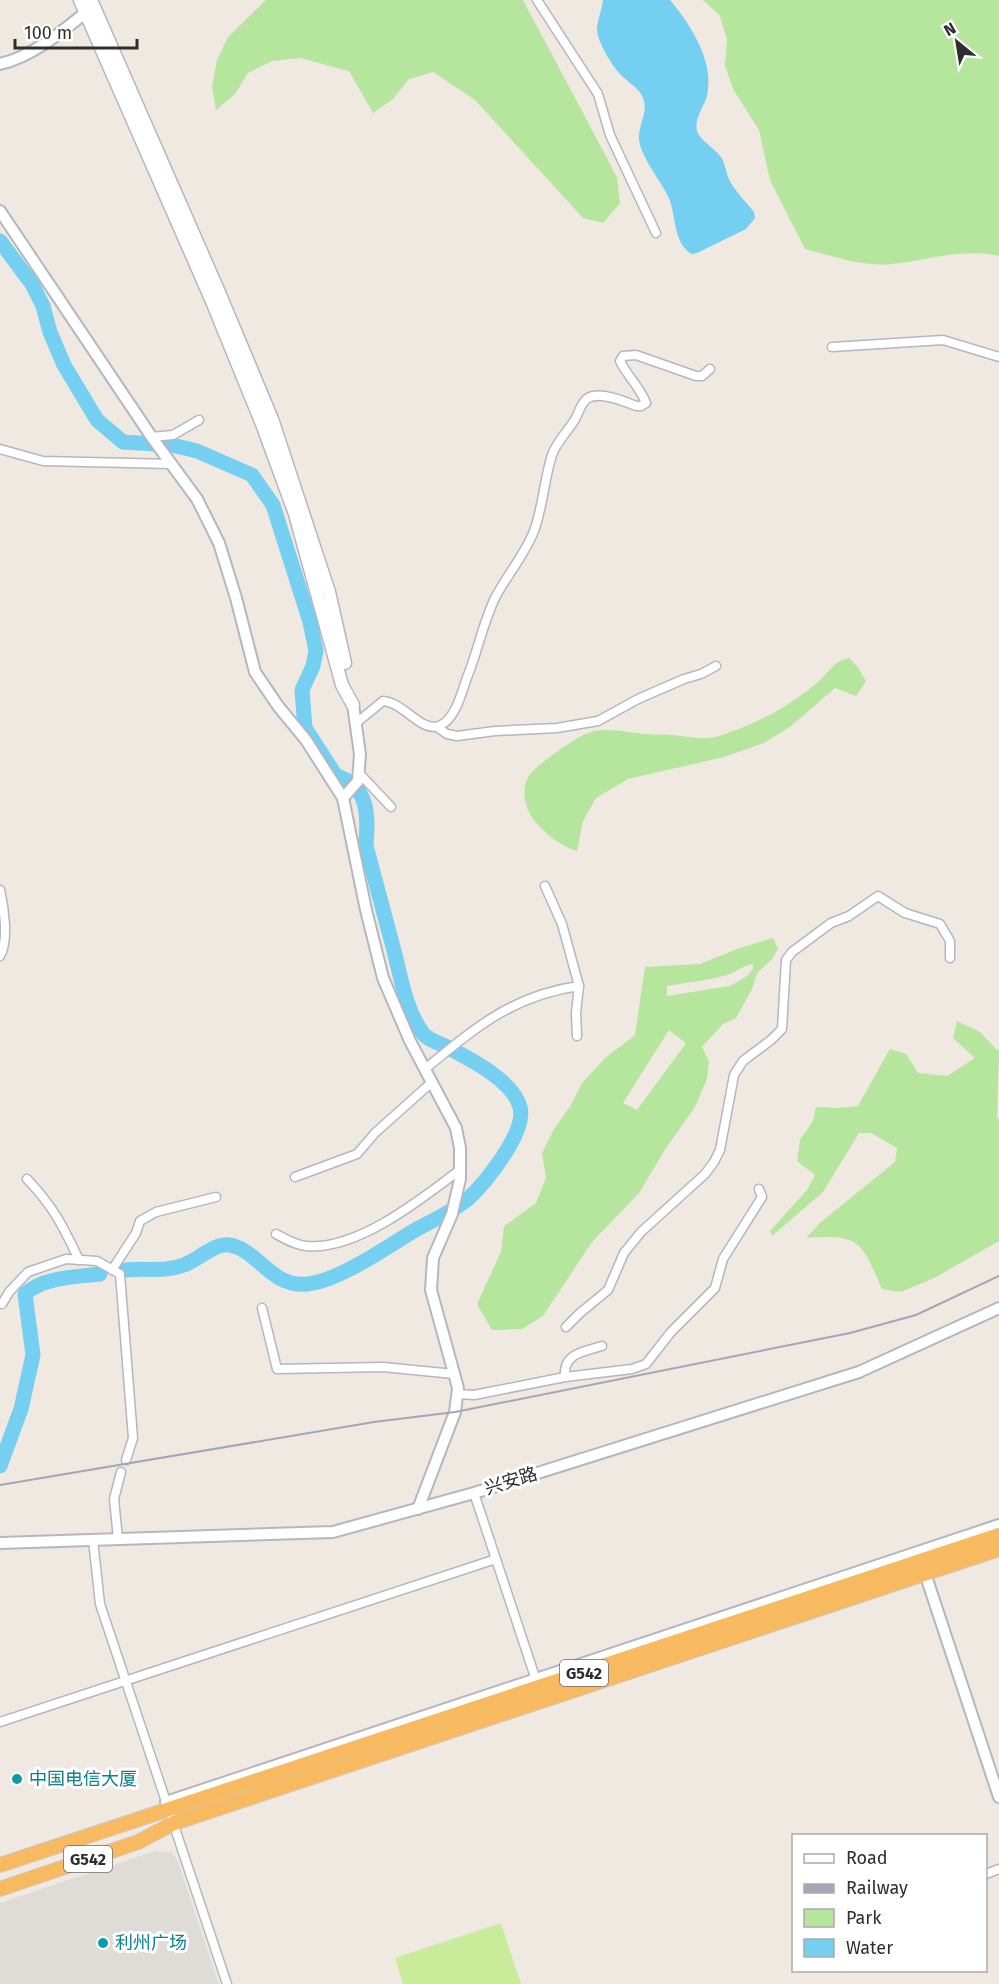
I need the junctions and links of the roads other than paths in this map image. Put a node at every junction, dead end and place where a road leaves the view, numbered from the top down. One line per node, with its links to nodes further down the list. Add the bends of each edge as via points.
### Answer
1 (80, 0): 3 (main road)
2 (537, 0): 6 (street, via 598,94 610,135)
3 (90, 6): 4 (street, via 36,49); 15 (main road, via 272,419 329,592)
4 (0, 64)
5 (0, 211): 11 (street)
6 (656, 233)
7 (832, 347): 8 (street, via 943,340)
8 (999, 357)
9 (710, 369): 17 (street, via 696,376 630,354 620,361 646,403 636,406 599,396 586,399 552,453 526,550 496,596 452,714)
10 (199, 420): 11 (street, via 173,435)
11 (152, 438): 13 (street)
12 (0, 449): 13 (street, via 43,461)
13 (172, 464): 18 (street, via 197,499 219,543 255,672 306,740)
14 (716, 666): 17 (street, via 638,699 598,722 457,736)
15 (353, 705): 16 (street)
16 (355, 724): 17 (street, via 383,702 392,702 428,726); 18 (street, via 360,754)
17 (437, 727)
18 (353, 785): 19 (street); 26 (street, via 366,910 383,978)
19 (391, 807)
20 (544, 886): 24 (street, via 562,924)
21 (0, 890): 22 (street, via 5,948)
22 (0, 956)
23 (950, 958): 39 (street, via 950,941 940,924 905,913 879,896 831,923 792,952 786,960 782,1029 742,1061 734,1075 720,1150 714,1162 641,1232 624,1252 608,1290)
24 (579, 986): 25 (street); 26 (street, via 555,989 501,1011)
25 (577, 1036)
26 (425, 1069): 27 (street)
27 (432, 1082): 28 (street, via 456,1128); 29 (street, via 357,1154)
28 (461, 1168): 33 (street, via 394,1218 359,1235 327,1245 306,1246); 41 (street, via 452,1210 433,1258 432,1290)
29 (295, 1177)
30 (27, 1179): 34 (street, via 62,1223)
31 (759, 1189): 42 (street, via 762,1197 723,1259 715,1288 645,1364)
32 (216, 1197): 35 (street, via 156,1212 140,1221)
33 (276, 1234)
34 (80, 1260): 35 (street, via 97,1261); 36 (street, via 66,1259 28,1272)
35 (112, 1270): 44 (street, via 120,1274 133,1438)
36 (2, 1304)
37 (262, 1308): 41 (street, via 277,1369 383,1367)
38 (999, 1308): 46 (street, 兴安路, via 859,1372)
39 (567, 1327)
40 (602, 1346): 42 (street, via 569,1359 564,1367)
41 (454, 1374): 43 (street)
42 (565, 1377): 43 (street, via 474,1395)
43 (458, 1394): 47 (street, via 455,1412)
44 (126, 1460)
45 (121, 1472): 50 (street, via 114,1499)
46 (474, 1493): 47 (street, 兴安路); 54 (street)
47 (418, 1509): 50 (street, 兴安路, via 333,1532)
48 (999, 1525): 57 (street)
49 (999, 1535): 55 (highway, G542)
50 (118, 1539): 51 (street, 兴安路)
51 (93, 1540): 52 (street, 兴安路); 56 (street, via 100,1604)
52 (0, 1543)
53 (999, 1549): 55 (highway, G542)
54 (496, 1559): 56 (street); 57 (street)
55 (923, 1567): 57 (highway, G542); 59 (street)
56 (127, 1682): 58 (street); 60 (street)
57 (539, 1689): 60 (highway, G542)
58 (0, 1722)
59 (999, 1797)
60 (170, 1812): 61 (highway, G542); 62 (highway, G542, via 138,1842); 63 (street)
61 (0, 1865)
62 (0, 1889)
63 (227, 1984)

